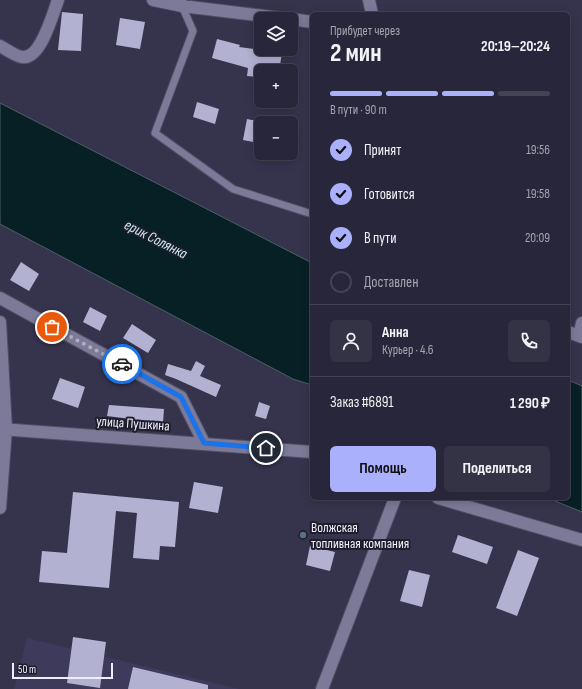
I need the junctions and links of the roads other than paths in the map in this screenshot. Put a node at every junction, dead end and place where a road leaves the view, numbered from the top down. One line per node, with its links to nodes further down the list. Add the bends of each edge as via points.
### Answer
1 (58, 0): 9 (street, via 43,42 28,56 22,57)
2 (153, 0): 4 (street)
3 (369, 0): 5 (street)
4 (183, 3): 6 (street); 10 (lane, via 193,31 155,133 234,189)
5 (372, 12)
6 (254, 14)
7 (298, 20): 8 (street)
8 (310, 22)
9 (0, 46)
10 (310, 213)
11 (0, 298): 12 (street)
12 (12, 306): 13 (street); 18 (street, via 181,397)
13 (0, 316)
14 (0, 322): 17 (street)
15 (582, 323): 16 (street)
16 (576, 335)
17 (3, 429): 18 (street, улица Пушкина); 22 (street)
18 (204, 443): 19 (street, улица Пушкина)
19 (310, 452)
20 (394, 500): 24 (street)
21 (445, 500): 23 (street)
22 (0, 508)
23 (582, 540)
24 (322, 689)

